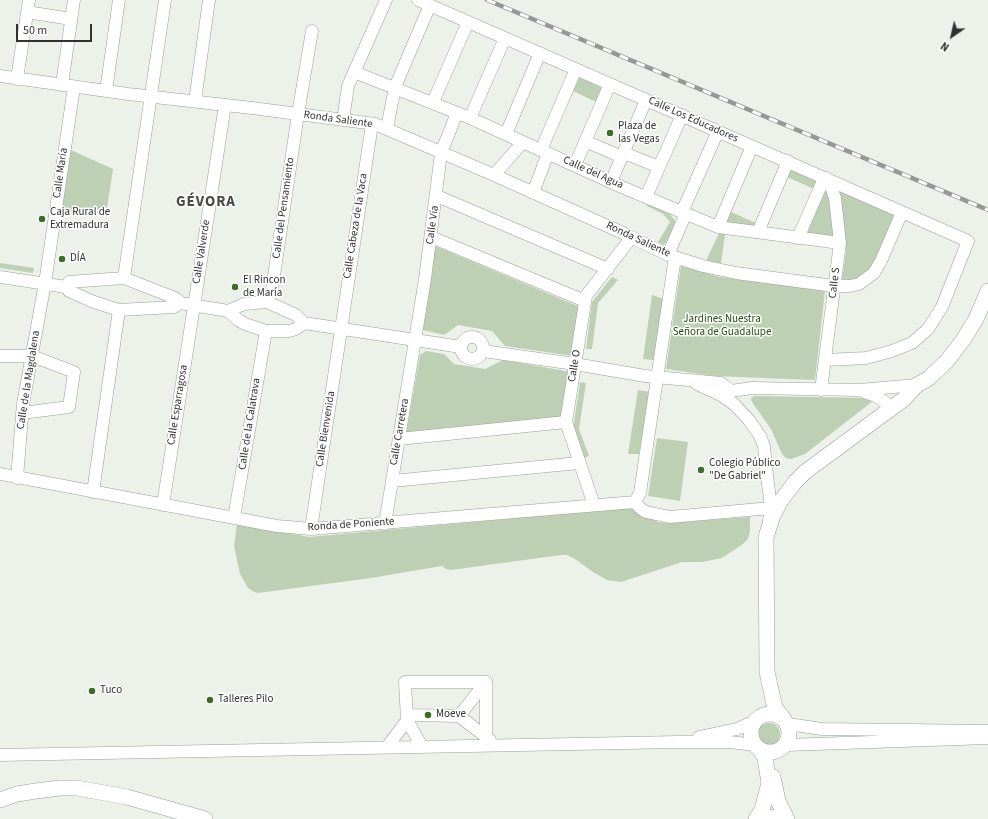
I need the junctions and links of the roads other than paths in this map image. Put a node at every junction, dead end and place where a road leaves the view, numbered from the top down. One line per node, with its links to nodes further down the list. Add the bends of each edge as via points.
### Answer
1 (29, 0): 9 (street)
2 (74, 0): 10 (street, Calle María)
3 (119, 0): 22 (street)
4 (165, 0): 23 (street)
5 (209, 0): 25 (street)
6 (386, 0): 16 (street)
7 (418, 0): 8 (street, Calle Los Educadores)
8 (430, 5): 11 (street, Calle Los Educadores); 21 (street)
9 (27, 12): 10 (street); 17 (street)
10 (71, 19): 20 (street, Calle María)
11 (468, 22): 13 (street, Calle Los Educadores); 26 (street)
12 (312, 31): 29 (street, Calle del Pensamiento)
13 (505, 38): 14 (street, Calle Los Educadores); 31 (street)
14 (540, 53): 15 (street, Calle Los Educadores); 36 (street)
15 (576, 69): 19 (street, Calle Los Educadores); 40 (street)
16 (354, 72): 21 (street, Calle del Agua); 32 (street, via 348,86)
17 (17, 79): 18 (street, Ronda Saliente); 20 (street, Ronda Saliente)
18 (0, 80)
19 (610, 84): 24 (street, Calle Los Educadores); 38 (street)
20 (68, 86): 22 (street, Ronda Saliente); 64 (street, Calle María)
21 (396, 87): 26 (street, Calle del Agua); 34 (street)
22 (106, 91): 23 (street, Ronda Saliente)
23 (151, 97): 25 (street, Ronda Saliente); 63 (street)
24 (646, 100): 30 (street, Calle Los Educadores); 42 (street)
25 (195, 101): 27 (street, Ronda Saliente)
26 (433, 102): 28 (street, Calle del Agua)
27 (225, 105): 29 (street, Ronda Saliente); 71 (street, Calle Valverde)
28 (457, 113): 31 (street, Calle del Agua); 41 (street, Calle Vía)
29 (298, 114): 32 (street, Ronda Saliente); 69 (street, Calle del Pensamiento, via 272,289)
30 (682, 115): 35 (street, Calle Los Educadores); 45 (street)
31 (470, 118): 36 (street, Calle del Agua)
32 (343, 120): 33 (street, Ronda Saliente)
33 (372, 124): 34 (street, Ronda Saliente); 75 (street, Calle Cabeza de la Vaca)
34 (386, 128): 41 (street, Ronda Saliente)
35 (718, 131): 39 (street, Calle Los Educadores); 53 (street)
36 (506, 134): 37 (street, Calle del Agua)
37 (523, 142): 40 (street, Calle del Agua); 46 (street)
38 (585, 142): 42 (street); 44 (street)
39 (752, 146): 43 (street, Calle Los Educadores); 54 (street)
40 (544, 151): 44 (street, Calle del Agua); 49 (street)
41 (441, 153): 46 (street, Ronda Saliente); 50 (street, Calle Vía)
42 (623, 155): 45 (street); 48 (street)
43 (788, 161): 47 (street, Calle Los Educadores); 55 (street)
44 (575, 165): 48 (street, Calle del Agua)
45 (659, 167): 51 (street)
46 (494, 175): 49 (street, Ronda Saliente)
47 (826, 178): 52 (street, Calle Los Educadores); 58 (street); 59 (street, Calle S, via 835,198)
48 (611, 182): 51 (street, Calle del Agua)
49 (533, 192): 57 (street, Ronda Saliente)
50 (437, 196): 56 (street, Calle Vía); 61 (street)
51 (646, 197): 53 (street, Calle del Agua)
52 (902, 212): 65 (street, Ronda Saliente, via 874,273 859,284); 80 (street, Calle Los Educadores, via 968,240 942,307 928,329 912,343 866,358)
53 (684, 213): 54 (street, Calle del Agua); 60 (street)
54 (718, 227): 55 (street, Calle del Agua)
55 (758, 232): 58 (street, Calle del Agua)
56 (431, 237): 68 (street); 77 (street, Calle Vía)
57 (631, 238): 60 (street, Ronda Saliente); 61 (street, Calle O)
58 (798, 238): 59 (street, Calle del Agua)
59 (840, 243): 65 (street, Calle S)
60 (671, 256): 65 (street, Ronda Saliente, via 736,273); 82 (street)
61 (608, 268): 68 (street, Calle O, via 586,296)
62 (0, 277): 64 (street)
63 (124, 278): 66 (street, via 69,282); 70 (street, via 175,298)
64 (45, 283): 66 (street); 79 (street, Calle de la Magdalena)
65 (834, 286): 80 (street, Calle S)
66 (66, 287): 72 (street, via 68,291)
67 (988, 291): 83 (main road, via 976,319 963,340 947,361 929,378)
68 (585, 301): 81 (street, Calle O)
69 (267, 302): 73 (street, via 244,304); 74 (street, via 296,315)
70 (180, 303): 71 (street); 72 (street, via 174,307)
71 (194, 304): 73 (street); 100 (street, Calle Esparragosa)
72 (119, 310): 98 (street)
73 (228, 311): 76 (street, via 245,324)
74 (304, 322): 75 (street); 76 (street, via 296,329 288,331)
75 (341, 328): 77 (street); 105 (street, Calle Bienvenida)
76 (266, 331): 103 (street, Calle de la Calatrava)
77 (416, 340): 81 (street, via 461,347 466,339 475,338 482,344 483,351); 93 (street, Calle Carretera)
78 (0, 356): 79 (street)
79 (32, 356): 90 (street, Calle de la Magdalena); 90 (street, via 74,372 69,407)
80 (825, 360): 85 (street, Calle S)
81 (575, 364): 82 (street); 91 (street, Calle O)
82 (657, 377): 87 (street, via 691,380); 99 (street, via 640,493)
83 (917, 385): 86 (street); 89 (main road)
84 (746, 389): 85 (street); 87 (street); 88 (street)
85 (821, 390): 86 (street)
86 (859, 390): 89 (street, via 886,403)
87 (729, 395): 88 (street); 92 (street)
88 (741, 403): 92 (street, via 748,411)
89 (888, 411): 106 (main road, via 805,472 780,502)
90 (22, 413): 96 (street, Calle de la Magdalena)
91 (566, 422): 93 (street); 94 (street, Calle O)
92 (760, 436): 102 (street, via 764,446)
93 (399, 439): 97 (street, Calle Carretera)
94 (579, 463): 97 (street); 101 (street, Calle O)
95 (0, 474): 96 (street, Ronda de Poniente)
96 (17, 478): 98 (street, Ronda de Poniente)
97 (392, 481): 104 (street, Calle Carretera)
98 (93, 492): 100 (street, Ronda de Poniente)
99 (635, 502): 101 (street, Ronda de Poniente); 102 (street, via 646,512 670,517)
100 (163, 505): 103 (street, Ronda de Poniente)
101 (594, 505): 104 (street, Ronda de Poniente)
102 (768, 509): 106 (street)
103 (234, 518): 105 (street, Ronda de Poniente)
104 (385, 524): 105 (street, Ronda de Poniente)
105 (311, 529)
106 (768, 531): 107 (main road)
107 (767, 672): 110 (main road); 112 (main road, via 775,708)
108 (486, 682): 109 (street); 111 (street, via 405,682); 114 (street)
109 (459, 716): 111 (street, via 411,715); 114 (street)
110 (757, 719): 112 (main road, via 769,714 777,715); 116 (street, via 737,729); 120 (main road, via 751,732)
111 (406, 720): 118 (street); 119 (street)
112 (786, 721): 113 (street, via 822,730); 121 (main road, via 790,734)
113 (988, 731)
114 (486, 738): 117 (street)
115 (988, 738): 121 (street)
116 (678, 742): 117 (street); 120 (street, via 730,742)
117 (498, 745): 119 (street)
118 (387, 747): 119 (street); 122 (street)
119 (422, 747)
120 (758, 747): 121 (main road, via 767,752); 125 (main road, via 765,758 769,782 762,810)
121 (783, 748): 128 (main road, via 774,766 774,782 778,801)
122 (0, 755)
123 (0, 800): 124 (main road, via 36,791 78,788 127,797)
124 (205, 819)
125 (756, 819)
126 (763, 819): 127 (highway)
127 (783, 819)
128 (787, 819)

